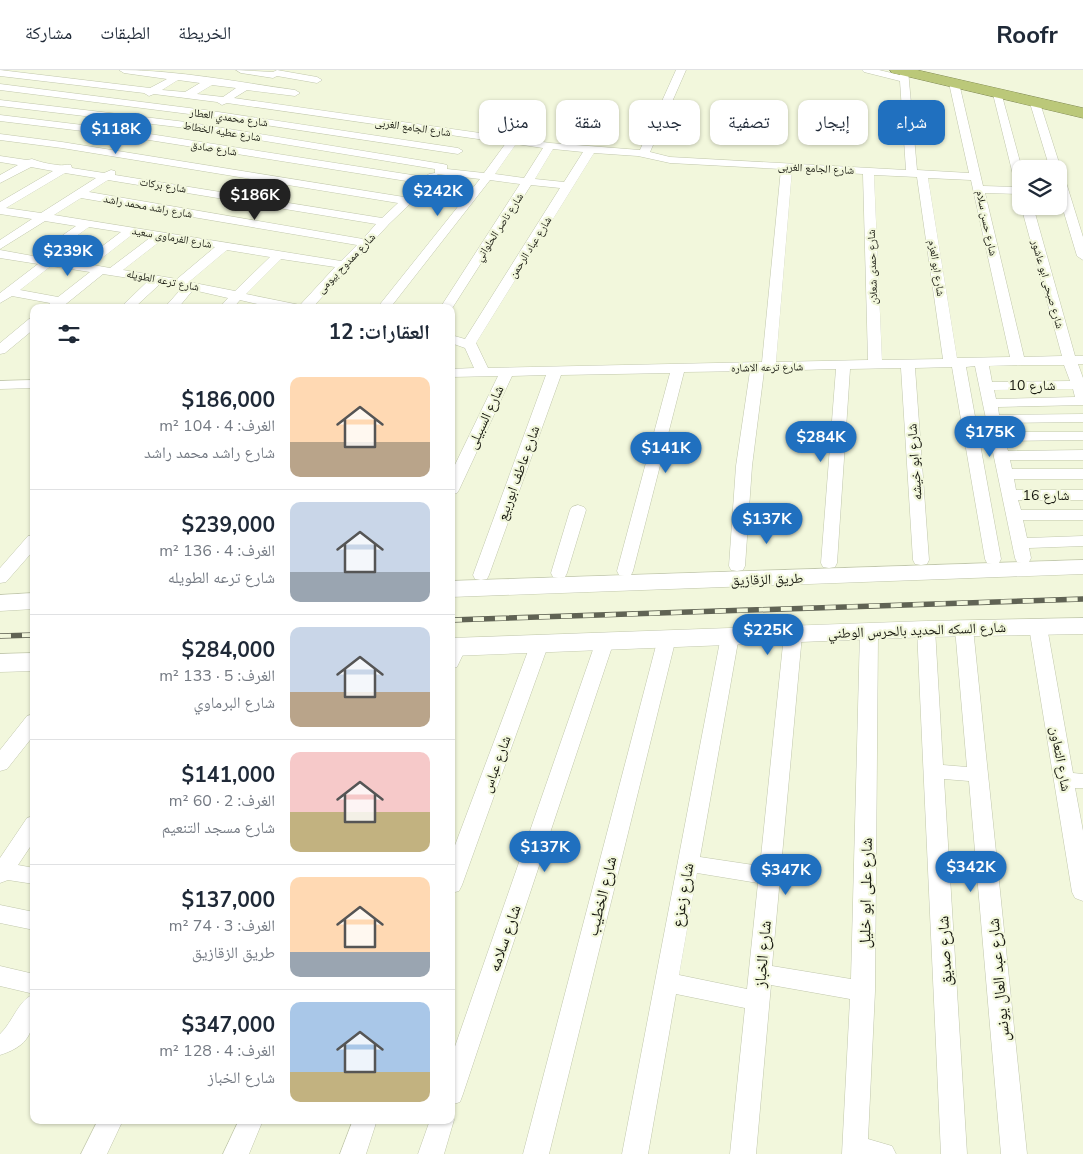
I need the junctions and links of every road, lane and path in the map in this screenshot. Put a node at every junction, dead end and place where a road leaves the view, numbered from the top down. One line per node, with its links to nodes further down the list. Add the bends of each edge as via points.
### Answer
1 (124, 70): 9 (street)
2 (241, 70): 7 (street)
3 (681, 70): 51 (street)
4 (867, 70): 8 (street)
5 (924, 70): 23 (highway)
6 (0, 73): 15 (street, شارع الجامع الغربى)
7 (277, 73): 10 (street); 14 (street)
8 (902, 74): 12 (highway); 61 (street, شارع ابو العزم)
9 (177, 77): 11 (street); 15 (street)
10 (317, 80)
11 (211, 81): 14 (street); 18 (street)
12 (954, 83): 17 (highway); 67 (street, شارع حسن سلام)
13 (0, 87): 21 (street, شارع محمدي العطار)
14 (250, 87): 16 (street); 19 (street)
15 (152, 91): 18 (street, شارع الجامع الغربى); 21 (street)
16 (295, 93)
17 (998, 94): 22 (highway); 54 (street)
18 (187, 95): 19 (street, شارع الجامع الغربى); 24 (street)
19 (225, 100): 26 (street); 39 (street, شارع الجامع الغربى)
20 (0, 102): 25 (street, شارع عطيه الخطاط)
21 (133, 103): 24 (street, شارع محمدي العطار); 28 (street)
22 (1035, 103): 27 (highway); 55 (street)
23 (1083, 106)
24 (166, 108): 26 (street, شارع محمدي العطار); 31 (street)
25 (56, 109): 28 (street, شارع عطيه الخطاط); 32 (street)
26 (205, 113): 34 (street); 49 (street, شارع محمدي العطار)
27 (1083, 113)
28 (109, 116): 31 (street, شارع عطيه الخطاط); 36 (street)
29 (0, 118): 30 (street, شارع صادق)
30 (13, 119): 32 (street, شارع صادق); 35 (street)
31 (145, 120): 34 (street, شارع عطيه الخطاط); 37 (street)
32 (35, 122): 33 (street, شارع صادق)
33 (54, 124): 36 (street, شارع صادق); 41 (street)
34 (186, 125): 42 (street); 59 (street, شارع عطيه الخطاط)
35 (0, 126)
36 (88, 128): 37 (street, شارع صادق); 43 (street)
37 (124, 133): 42 (street, شارع صادق); 47 (street)
38 (0, 136): 41 (street)
39 (474, 136): 40 (street, شارع الجامع الغربى); 49 (street, شارع ممدوح بيومى)
40 (479, 137)
41 (24, 139): 43 (street); 50 (street)
42 (163, 140): 52 (street); 65 (street, شارع صادق)
43 (62, 145): 47 (street); 56 (street)
44 (510, 145): 63 (street)
45 (543, 145): 46 (street, شارع الجامع الغربى)
46 (550, 146): 48 (street, شارع الجامع الغربى); 66 (street, شارع ناصر الحلواني)
47 (96, 150): 52 (street); 58 (street)
48 (590, 150): 51 (street, شارع الجامع الغربى); 68 (street, شارع عباد الرحمن)
49 (458, 151): 59 (street, شارع ممدوح بيومى)
50 (0, 152)
51 (644, 154): 57 (street, شارع الجامع الغربى, via 670,160)
52 (137, 157): 62 (street); 72 (street)
53 (0, 159): 56 (street, شارع بركات)
54 (1014, 160)
55 (1053, 160)
56 (29, 164): 58 (street, شارع بركات); 64 (street)
57 (786, 167): 60 (street, شارع الجامع الغربى); 116 (street)
58 (64, 169): 62 (street, شارع بركات); 74 (street)
59 (441, 169): 63 (street, شارع عطيه الخطاط); 65 (street, شارع ممدوح بيومى)
60 (868, 171): 61 (street, شارع الجامع الغربى); 112 (street, شارع حمدى شعلان)
61 (917, 174): 67 (street, شارع الجامع الغربى); 110 (street, شارع ابو العزم)
62 (107, 176): 70 (street); 71 (street, شارع بركات)
63 (487, 177): 66 (street, شارع عطيه الخطاط); 103 (street)
64 (0, 180)
65 (427, 181): 72 (street, شارع ممدوح بيومى)
66 (528, 182): 68 (street, شارع عطيه الخطاط); 104 (street, شارع ناصر الحلواني)
67 (978, 183): 69 (street, شارع الجامع الغربى); 109 (street, شارع حسن سلام)
68 (568, 186): 107 (street, شارع عباد الرحمن)
69 (1012, 189)
70 (79, 194): 76 (street); 77 (street, شارع راشد محمد راشد)
71 (259, 201): 77 (street); 78 (street, شارع بركات)
72 (406, 201): 78 (street, شارع ممدوح بيومى)
73 (1067, 205): 87 (street)
74 (2, 206): 76 (street, شارع الفرماوى سعيد)
75 (1030, 215): 115 (street, شارع صبحى ابو عاشور)
76 (43, 217): 79 (street, شارع الفرماوى سعيد); 83 (street)
77 (234, 220): 82 (street, شارع راشد محمد راشد)
78 (385, 222): 82 (street, شارع ممدوح بيومى)
79 (88, 223): 80 (street, شارع الفرماوى سعيد); 88 (street)
80 (131, 230): 81 (street, شارع الفرماوى سعيد); 91 (street)
81 (161, 235): 84 (street, شارع الفرماوى سعيد); 92 (street)
82 (366, 243): 90 (street, شارع ممدوح بيومى)
83 (0, 245)
84 (224, 246): 86 (street, شارع الفرماوى سعيد); 94 (street)
85 (0, 254): 88 (street, شارع ترعه الطويله)
86 (278, 255): 90 (street, شارع الفرماوى سعيد); 96 (street)
87 (1083, 256)
88 (36, 259): 89 (street, شارع ترعه الطويله)
89 (50, 261): 91 (street, شارع ترعه الطويله); 95 (street)
90 (343, 265): 102 (street, شارع ممدوح بيومى)
91 (84, 266): 92 (street, شارع ترعه الطويله)
92 (107, 270): 93 (street, شارع ترعه الطويله); 97 (street)
93 (158, 279): 94 (street, شارع ترعه الطويله); 98 (street)
94 (186, 284): 96 (street, شارع ترعه الطويله); 99 (street)
95 (4, 295): 97 (street)
96 (236, 295): 100 (street); 101 (street, شارع ترعه الطويله)
97 (57, 304)
98 (130, 304)
99 (173, 304)
100 (228, 304)
101 (278, 304)
102 (308, 304)
103 (386, 304)
104 (449, 304)
105 (30, 325): 108 (street)
106 (455, 340): 107 (street)
107 (469, 343): 121 (street)
108 (0, 350)
109 (1018, 362): 111 (street, شارع ترعه الاشاره); 115 (street, شارع ترعه الاشاره)
110 (954, 363): 111 (street, شارع ترعه الاشاره); 113 (street, شارع ترعه الاشاره); 147 (street, شارع ابو العزم)
111 (981, 363): 124 (street)
112 (875, 364): 113 (street, شارع ترعه الاشاره); 114 (street, شارع ترعه الاشاره)
113 (908, 364): 145 (street, شارع ابو خيشه)
114 (843, 365): 116 (street, شارع ترعه الاشاره); 146 (street)
115 (1077, 365): 125 (street, شارع صبحى ابو عاشور)
116 (764, 367): 117 (street, شارع ترعه الاشاره); 148 (street, via 744,458)
117 (678, 369): 119 (street, شارع ترعه الاشاره); 150 (street)
118 (507, 371): 119 (street, شارع ترعه الاشاره); 121 (street, شارع ترعه الاشاره); 135 (street, شارع السبيلى)
119 (555, 371): 152 (street, شارع عاطف ابوربيع)
120 (455, 372): 121 (street, شارع ترعه الاشاره)
121 (482, 372)
122 (30, 384): 123 (street)
123 (0, 385)
124 (986, 386): 125 (street, شارع 10); 126 (street)
125 (1082, 392): 126 (street)
126 (989, 403): 128 (street)
127 (1083, 418): 128 (street)
128 (993, 419): 130 (street)
129 (1083, 436): 130 (street)
130 (997, 437): 131 (street)
131 (1001, 456): 132 (street); 133 (street)
132 (1083, 456)
133 (1005, 474): 134 (street); 137 (street)
134 (1083, 474)
135 (455, 482)
136 (1083, 494): 137 (street, شارع 16)
137 (1009, 495): 139 (street)
138 (578, 510): 151 (street)
139 (1014, 515): 140 (street); 143 (street)
140 (1083, 515)
141 (1083, 541): 143 (street)
142 (30, 544): 154 (street)
143 (1021, 551): 144 (main road, طريق الزقازيق); 147 (main road, طريق الزقازيق)
144 (1083, 556)
145 (921, 560): 146 (main road, طريق الزقازيق); 147 (main road, طريق الزقازيق)
146 (829, 563): 148 (main road, طريق الزقازيق)
147 (987, 563): 149 (main road, طريق الزقازيق); 156 (main road, طريق الزقازيق)
148 (737, 566): 150 (main road, طريق الزقازيق)
149 (1083, 568)
150 (625, 572): 151 (main road, طريق الزقازيق)
151 (559, 573): 152 (main road, طريق الزقازيق)
152 (481, 575): 153 (main road, طريق الزقازيق)
153 (455, 576)
154 (0, 578)
155 (30, 589): 157 (main road)
156 (455, 589)
157 (0, 590)
158 (0, 602): 159 (main road)
159 (30, 602)
160 (1038, 626): 161 (main road, شارع السكه الحديد بالحرس الوطني); 162 (main road, شارع السكه الحديد بالحرس الوطني); 177 (street, شارع التعاون)
161 (1083, 626)
162 (964, 628): 163 (main road, شارع السكه الحديد بالحرس الوطني); 176 (street, شارع عبد العال يونس)
163 (926, 629): 164 (main road, شارع السكه الحديد بالحرس الوطني); 175 (street, شارع صديق)
164 (869, 632): 165 (main road, شارع السكه الحديد بالحرس الوطني); 191 (street, شارع على ابو خليل)
165 (793, 634): 166 (main road, شارع السكه الحديد بالحرس الوطني); 183 (street, شارع الخباز)
166 (730, 636): 167 (main road, شارع السكه الحديد بالحرس الوطني); 179 (street, شارع زعزع)
167 (666, 638): 168 (main road, شارع السكه الحديد بالحرس الوطني); 205 (street, شارع الخطيب)
168 (605, 641): 169 (main road, شارع السكه الحديد بالحرس الوطني); 195 (street, شارع سلامه)
169 (540, 643): 170 (main road, شارع السكه الحديد بالحرس الوطني); 181 (street, شارع عباس)
170 (455, 652)
171 (30, 662): 172 (main road)
172 (0, 663)
173 (30, 726): 174 (street)
174 (0, 764)
175 (934, 771): 176 (street); 209 (street, شارع صديق)
176 (978, 776): 210 (street, شارع عبد العال يونس)
177 (1074, 780): 184 (street, شارع التعاون)
178 (30, 830): 180 (street)
179 (688, 863): 183 (street); 189 (street, شارع زعزع)
180 (1, 873): 182 (street)
181 (455, 875)
182 (30, 876)
183 (770, 876): 187 (street, شارع الخباز)
184 (1083, 892)
185 (0, 914): 186 (street)
186 (30, 920)
187 (760, 974): 191 (street); 192 (street, شارع الخباز)
188 (0, 976): 190 (street)
189 (666, 982): 192 (street); 206 (street, شارع زعزع)
190 (30, 983)
191 (863, 991): 200 (street, شارع على ابو خليل)
192 (758, 1001): 207 (street, شارع الخباز)
193 (30, 1010): 194 (street, via 11,1040)
194 (0, 1045)
195 (455, 1082)
196 (110, 1124): 201 (street)
197 (249, 1124): 202 (street)
198 (364, 1124): 203 (street)
199 (441, 1124): 204 (street)
200 (856, 1152): 208 (street)
201 (94, 1154)
202 (236, 1154)
203 (353, 1154)
204 (431, 1154)
205 (536, 1154)
206 (634, 1154)
207 (743, 1154)
208 (883, 1154)
209 (954, 1154)
210 (1014, 1154)

